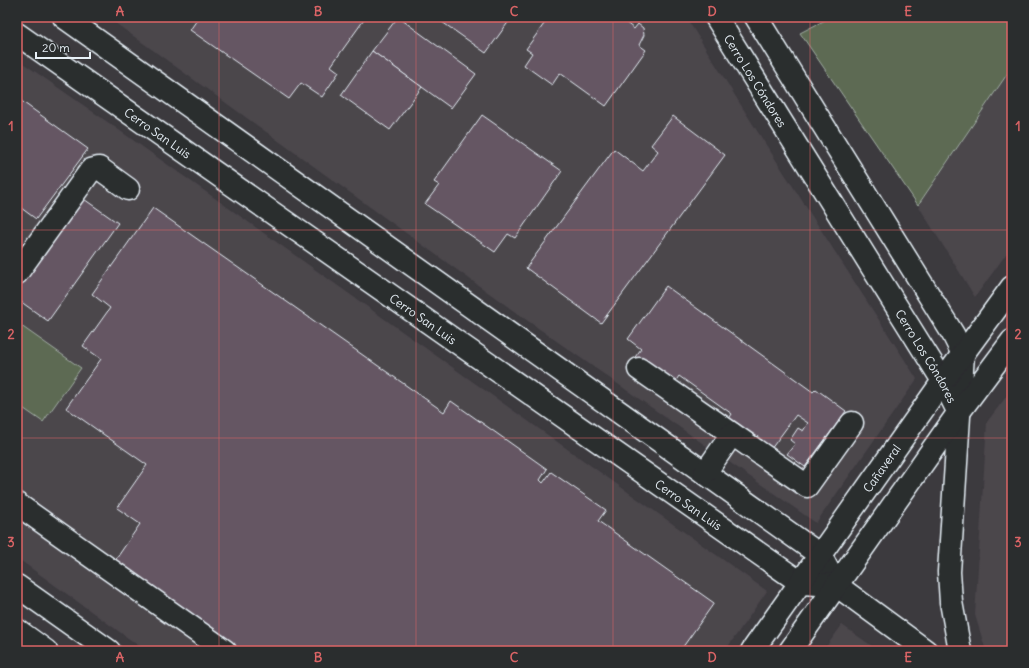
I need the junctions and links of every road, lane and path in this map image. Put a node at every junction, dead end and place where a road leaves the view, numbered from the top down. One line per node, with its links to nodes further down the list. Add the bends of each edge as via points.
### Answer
1 (64, 17): 15 (street)
2 (716, 17): 11 (street, Cerro Los Cóndores)
3 (756, 17): 9 (street, Cerro Los Cóndores, via 954,334)
4 (17, 34): 18 (street, Cerro San Luis)
5 (128, 189): 6 (street, via 102,170 91,170)
6 (17, 273)
7 (1012, 287): 9 (street, Cañaveral)
8 (1012, 341): 12 (street)
9 (963, 354): 11 (street, Cañaveral); 12 (street, Cerro Los Cóndores)
10 (639, 369): 14 (street)
11 (943, 381): 12 (street, Cerro Los Cóndores); 17 (street, Cañaveral)
12 (959, 412): 19 (street); 26 (street, via 949,572 951,602)
13 (852, 423): 14 (street, via 807,486)
14 (732, 434): 15 (street)
15 (705, 473): 17 (street)
16 (17, 504): 22 (street)
17 (820, 555): 18 (street, Cañaveral); 19 (street)
18 (801, 583): 19 (street); 23 (street, Cañaveral)
19 (836, 585): 24 (street); 25 (street)
20 (17, 586): 21 (street)
21 (109, 651)
22 (225, 651)
23 (752, 651)
24 (790, 651)
25 (926, 651)
26 (960, 651)

